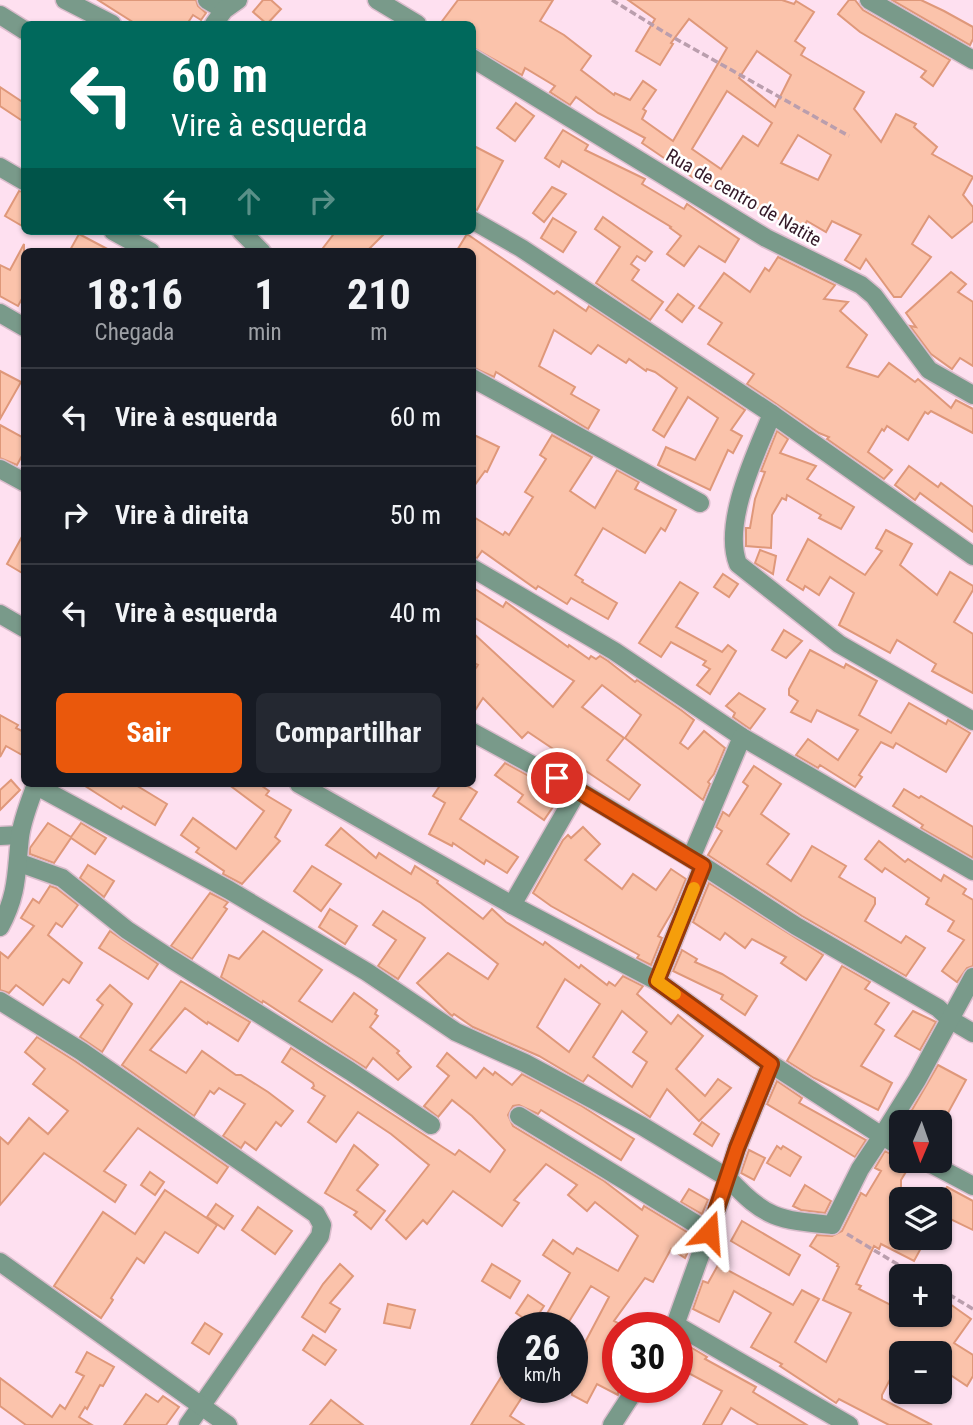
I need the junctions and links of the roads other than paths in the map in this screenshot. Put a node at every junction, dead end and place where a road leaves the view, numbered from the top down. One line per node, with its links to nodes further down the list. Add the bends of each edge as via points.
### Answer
1 (65, 0): 7 (street)
2 (207, 0): 5 (street)
3 (377, 0): 8 (street)
4 (869, 0): 11 (street)
5 (225, 12)
6 (0, 15): 9 (street)
7 (94, 21)
8 (412, 21)
9 (21, 28)
10 (476, 60): 22 (street, Rua de centro de Natite, via 766,238 861,285 929,370)
11 (973, 60)
12 (0, 167): 13 (street)
13 (21, 179)
14 (476, 222): 23 (street, via 521,247)
15 (120, 235): 17 (street)
16 (245, 235): 18 (street)
17 (144, 248)
18 (258, 248)
19 (0, 313): 20 (street)
20 (21, 325)
21 (476, 380): 26 (street)
22 (973, 395)
23 (772, 414): 27 (street); 31 (street, via 746,475 735,526 737,564 839,644)
24 (0, 469): 25 (street)
25 (21, 480)
26 (700, 503)
27 (973, 556)
28 (476, 570): 33 (street, via 614,651)
29 (0, 614): 30 (street)
30 (21, 626)
31 (973, 721)
32 (476, 734): 37 (street)
33 (742, 737): 40 (street); 42 (street)
34 (35, 787): 38 (street)
35 (40, 787): 56 (street, via 229,890 368,972 456,1032 525,1063)
36 (304, 787): 43 (street)
37 (578, 790): 40 (street); 43 (street)
38 (20, 835): 39 (street); 41 (street)
39 (0, 836)
40 (697, 862): 46 (street); 48 (street)
41 (20, 863): 44 (street, via 11,908); 52 (street, via 62,878 127,930)
42 (973, 871)
43 (512, 905): 46 (street)
44 (0, 927)
45 (973, 977): 48 (street)
46 (657, 981): 50 (street)
47 (0, 1001): 63 (street, via 81,1051 316,1214 322,1225 320,1236)
48 (951, 1020): 49 (street); 53 (street)
49 (973, 1033)
50 (771, 1064): 53 (street); 56 (street)
51 (519, 1116): 58 (street)
52 (430, 1125)
53 (882, 1136): 54 (street); 56 (street, via 832,1225 783,1220 744,1196)
54 (889, 1140)
55 (948, 1173): 57 (street)
56 (727, 1178): 58 (street)
57 (973, 1186)
58 (709, 1232): 60 (street)
59 (0, 1262): 63 (street)
60 (680, 1312)
61 (693, 1337): 67 (street)
62 (626, 1403): 66 (street)
63 (200, 1407): 64 (street); 65 (street)
64 (188, 1425)
65 (228, 1425)
66 (612, 1425)
67 (849, 1425)

